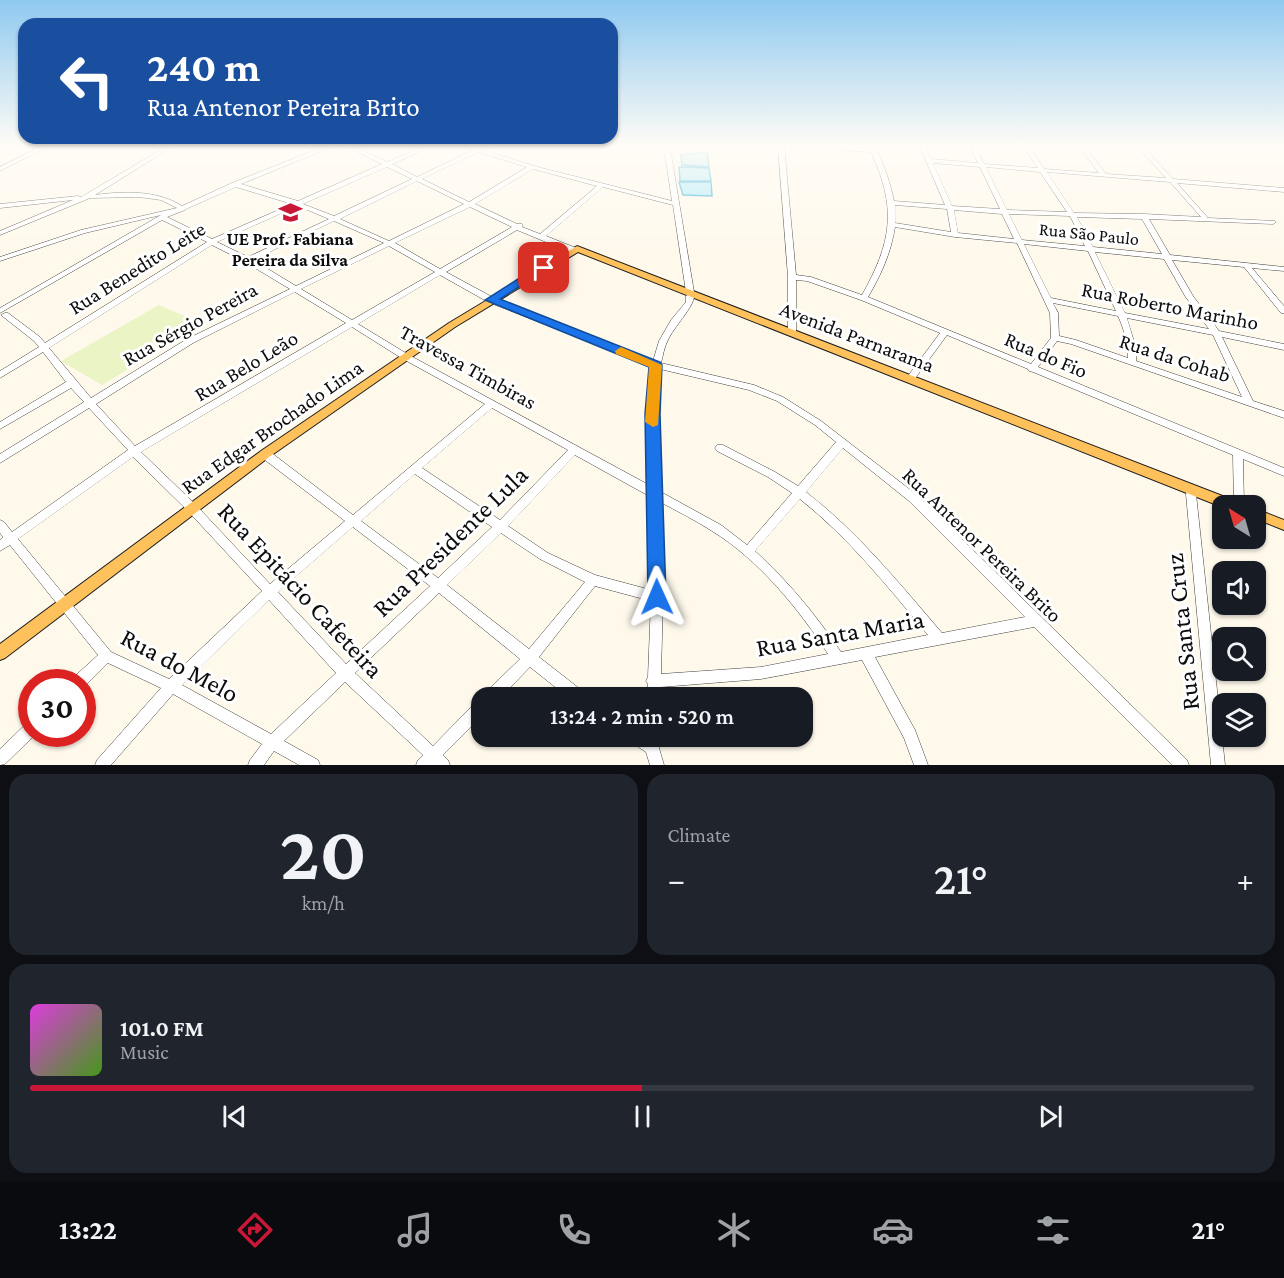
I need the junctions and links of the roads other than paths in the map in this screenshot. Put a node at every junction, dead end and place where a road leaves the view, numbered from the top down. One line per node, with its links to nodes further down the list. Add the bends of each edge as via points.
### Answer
1 (114, 181): 19 (street)
2 (242, 181): 16 (street)
3 (347, 181): 20 (street, Rua Benedito Leite)
4 (410, 181): 31 (street)
5 (425, 181): 21 (street, Avenida Parnarama)
6 (507, 181): 21 (street, Rua Sérgio Pereira)
7 (586, 181): 17 (street)
8 (672, 181): 23 (street)
9 (784, 181): 50 (street)
10 (885, 181): 22 (street)
11 (938, 181): 25 (street)
12 (992, 181): 27 (street)
13 (1048, 181): 28 (street)
14 (1166, 181): 15 (street)
15 (1169, 181): 18 (street); 32 (street)
16 (234, 184): 20 (street, Rua Antenor Pereira Brito); 26 (street)
17 (602, 185): 23 (street); 38 (street)
18 (1284, 190)
19 (87, 197): 24 (street); 26 (street, via 142,196 175,203); 36 (street)
20 (296, 203): 31 (street, Rua Antenor Pereira Brito); 39 (street, Rua Benedito Leite)
21 (470, 203): 35 (street, Avenida Parnarama); 41 (street, Rua Sérgio Pereira)
22 (893, 203): 25 (street); 34 (street)
23 (675, 204): 52 (street)
24 (0, 206)
25 (950, 208): 27 (street); 37 (street)
26 (180, 210): 30 (street); 45 (street, via 99,227)
27 (1007, 212): 28 (street); 40 (street)
28 (1072, 214): 29 (street); 43 (street)
29 (1144, 216): 32 (street); 44 (street)
30 (165, 218): 39 (street, Travessa Timbiras); 57 (street)
31 (333, 218): 41 (street, Rua Antenor Pereira Brito); 46 (street)
32 (1206, 219): 33 (street)
33 (1273, 222)
34 (892, 225): 37 (street, Rua São Paulo); 53 (street, via 884,260)
35 (518, 226): 38 (street, Avenida Parnarama); 49 (street, Rua Belo Leão)
36 (0, 233)
37 (956, 235): 40 (street, Rua São Paulo)
38 (543, 236): 42 (street, Avenida Parnarama)
39 (213, 241): 46 (street, Travessa Timbiras); 65 (street, Rua Benedito Leite)
40 (1021, 241): 43 (street, Rua São Paulo); 55 (street)
41 (389, 243): 49 (street, Rua Antenor Pereira Brito); 51 (street, Rua Sérgio Pereira)
42 (575, 249): 52 (main road, Avenida Parnarama); 54 (main road, Rua Edgar Brochado Lima)
43 (1091, 250): 44 (street, Rua São Paulo); 58 (street)
44 (1170, 258): 47 (street, Rua São Paulo); 61 (street, via 1189,296)
45 (0, 259)
46 (248, 260): 51 (street, Travessa Timbiras)
47 (1246, 265): 48 (street, Rua São Paulo); 56 (street)
48 (1284, 269)
49 (441, 270): 54 (street, Rua Antenor Pereira Brito); 59 (street, Rua Belo Leão)
50 (792, 277): 53 (street, Rua do Fio); 62 (street)
51 (293, 290): 59 (street, Travessa Timbiras); 73 (street, Rua Sérgio Pereira, via 190,341)
52 (686, 293): 62 (main road, Avenida Parnarama); 68 (street, via 690,302 663,341)
53 (864, 298): 60 (street, Rua do Fio)
54 (491, 300): 66 (main road, Rua Edgar Brochado Lima); 68 (street, Rua Antenor Pereira Brito)
55 (1048, 300): 58 (street, Rua Roberto Marinho); 63 (street, via 1056,321)
56 (1284, 311)
57 (4, 313): 65 (street, Rua Epitácio Cafeteira)
58 (1121, 315): 61 (street, Rua Roberto Marinho); 67 (street, via 1129,334)
59 (350, 324): 66 (street, Travessa Timbiras); 81 (street, Rua Belo Leão)
60 (945, 332): 69 (street, Rua do Fio); 71 (street)
61 (1216, 333): 64 (street, Rua Roberto Marinho); 74 (street)
62 (791, 334): 71 (main road, Avenida Parnarama)
63 (1055, 338): 67 (street, Rua da Cohab); 69 (street)
64 (1284, 346)
65 (44, 347): 70 (street, Rua Benedito Leite); 72 (street, Rua Epitácio Cafeteira)
66 (405, 357): 75 (street, Travessa Timbiras); 82 (main road, Rua Edgar Brochado Lima)
67 (1132, 363): 74 (street, Rua da Cohab)
68 (656, 365): 78 (street, Rua Antenor Pereira Brito, via 751,387 780,399); 89 (street, via 652,414)
69 (1032, 369): 83 (street, Rua do Fio)
70 (0, 375)
71 (909, 380): 88 (main road, Avenida Parnarama)
72 (72, 383): 73 (street, Rua Epitácio Cafeteira); 77 (street)
73 (89, 401): 81 (street, Rua Epitácio Cafeteira); 84 (street, Rua Sérgio Pereira)
74 (1249, 402): 76 (street, Rua da Cohab)
75 (491, 404): 80 (street, Travessa Timbiras); 85 (street)
76 (1284, 415)
77 (0, 426)
78 (842, 442): 87 (street); 109 (street, Rua Antenor Pereira Brito, via 914,498)
79 (720, 448): 87 (street)
80 (574, 450): 89 (street, Travessa Timbiras); 98 (street, Rua Presidente Lula)
81 (134, 452): 93 (street, Rua Epitácio Cafeteira); 101 (street, Rua Belo Leão)
82 (265, 454): 93 (main road, Rua Edgar Brochado Lima); 95 (street)
83 (1238, 454): 86 (street, Rua do Fio); 90 (street)
84 (0, 459)
85 (415, 469): 95 (street); 98 (street)
86 (1284, 472)
87 (799, 491): 103 (street); 110 (street, via 885,574)
88 (1191, 491): 91 (main road, Avenida Parnarama); 92 (main road, Avenida Parnarama); 135 (street, Rua Santa Cruz)
89 (655, 493): 103 (street, Travessa Timbiras, via 692,512); 107 (street)
90 (1239, 495)
91 (1212, 498)
92 (1212, 502)
93 (191, 507): 106 (street, Rua Epitácio Cafeteira); 108 (main road, Rua Edgar Brochado Lima)
94 (1266, 518): 99 (main road)
95 (352, 519): 105 (street); 106 (street)
96 (1266, 524): 100 (main road)
97 (0, 525): 101 (street, Rua do Melo)
98 (502, 525): 104 (street, via 544,556); 105 (street, Rua Presidente Lula)
99 (1284, 525)
100 (1284, 531)
101 (12, 538): 102 (street, Rua Belo Leão); 108 (street, Rua do Melo)
102 (0, 546)
103 (748, 550): 115 (street, Travessa Timbiras, via 824,635)
104 (593, 580): 107 (street); 114 (street)
105 (439, 585): 114 (street); 117 (street, Rua Presidente Lula)
106 (269, 592): 117 (street, Rua Epitácio Cafeteira); 119 (street)
107 (657, 597): 118 (street)
108 (63, 604): 111 (main road, Rua Edgar Brochado Lima); 113 (street, Rua do Melo)
109 (1035, 621): 110 (street, Rua Santa Maria); 134 (street, Rua Antenor Pereira Brito)
110 (939, 639): 112 (street, Rua Santa Maria)
111 (0, 653)
112 (867, 654): 115 (street, Rua Santa Maria); 133 (street, via 910,735)
113 (106, 656): 116 (street); 119 (street, Rua do Melo)
114 (529, 659): 120 (street); 121 (street)
115 (839, 659): 118 (street, Rua Santa Maria, via 762,673)
116 (92, 669)
117 (346, 674): 125 (street, Rua Presidente Lula); 128 (street, Rua Epitácio Cafeteira)
118 (653, 681): 122 (street)
119 (171, 686): 125 (street, Rua do Melo); 129 (street)
120 (501, 687)
121 (566, 687)
122 (653, 687)
123 (471, 719): 128 (street)
124 (18, 742): 127 (street)
125 (272, 743): 130 (street, Rua Presidente Lula); 131 (street, Rua do Melo)
126 (654, 747): 132 (street)
127 (0, 759)
128 (433, 762)
129 (102, 765)
130 (255, 765)
131 (313, 765)
132 (657, 765)
133 (921, 765)
134 (1182, 765)
135 (1218, 765)

